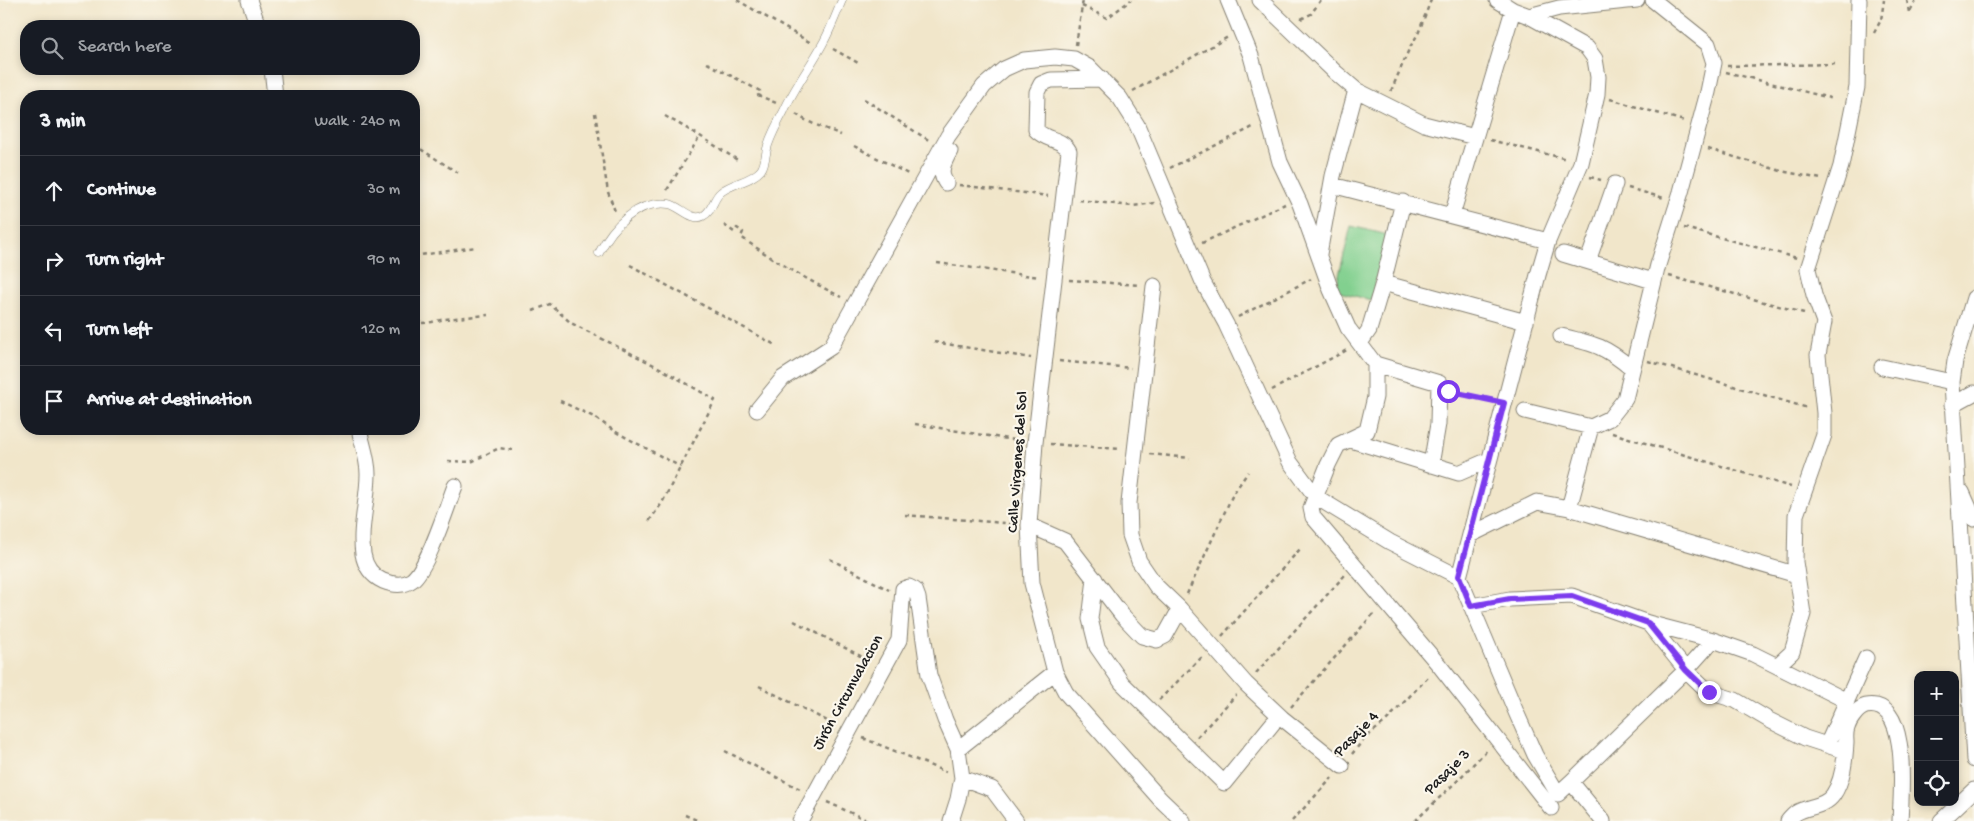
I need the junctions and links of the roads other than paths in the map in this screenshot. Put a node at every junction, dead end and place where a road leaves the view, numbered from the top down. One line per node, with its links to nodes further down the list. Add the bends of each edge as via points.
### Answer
1 (249, 0): 12 (street)
2 (842, 0): 25 (lane, via 822,46 769,142 760,172 721,192 709,212 702,217 695,217 670,204 639,210 612,231)
3 (1228, 0): 26 (street, via 1251,56 1280,162)
4 (1260, 0): 16 (street)
5 (1496, 0): 10 (street)
6 (1631, 0): 9 (street)
7 (1653, 0): 29 (street, via 1708,44 1713,67)
8 (1859, 0): 56 (street, via 1857,87 1841,166 1808,270 1824,322 1818,355 1824,435 1796,515)
9 (1559, 4): 11 (street)
10 (1513, 10): 11 (street); 17 (street)
11 (1529, 16): 24 (street, via 1587,48 1596,60 1598,77 1581,163)
12 (256, 20)
13 (273, 75): 15 (street)
14 (1102, 79): 18 (street, via 1074,59 1024,60 1004,69 984,86); 51 (street, via 1120,98 1137,125 1203,282 1290,462); 54 (street, Calle Virgenes del Sol, via 1051,80 1041,84 1036,92 1036,130 1042,136 1062,142 1068,151 1035,443)
15 (274, 90)
16 (1356, 90): 17 (street, via 1424,124); 21 (street)
17 (1475, 137): 23 (street)
18 (945, 142): 19 (street, via 952,148 942,166 942,177); 42 (street, via 831,347 783,378)
19 (946, 183)
20 (1615, 184): 28 (street)
21 (1332, 185): 22 (street); 26 (street)
22 (1403, 202): 23 (street); 30 (street)
23 (1452, 215): 24 (street)
24 (1548, 241): 33 (street)
25 (599, 253)
26 (1319, 254): 35 (street, via 1348,328)
27 (1563, 254): 28 (street)
28 (1588, 261): 29 (street)
29 (1655, 277): 36 (street)
30 (1383, 283): 33 (street); 35 (street, via 1368,330)
31 (1154, 286): 60 (street, via 1129,503 1130,535 1139,561 1156,586)
32 (1974, 298): 39 (street)
33 (1526, 322): 47 (street)
34 (1561, 336): 36 (street, via 1595,344)
35 (1360, 343): 37 (street)
36 (1633, 363): 44 (street, via 1624,399 1610,418)
37 (1375, 364): 46 (street, via 1375,397 1367,431); 48 (street, via 1439,383 1438,424)
38 (1882, 367): 39 (street)
39 (1952, 382): 41 (street)
40 (1974, 393): 41 (street)
41 (1952, 405): 49 (street)
42 (757, 410)
43 (1525, 411): 44 (street)
44 (1591, 427): 52 (street)
45 (360, 435): 50 (street, via 368,473 362,529 363,554 366,565 383,581 401,585 417,575 435,541)
46 (1351, 440): 48 (street); 51 (street, via 1338,446)
47 (1490, 460): 48 (street, via 1460,473); 55 (street)
48 (1431, 465)
49 (1958, 481): 53 (street); 61 (street)
50 (454, 486)
51 (1316, 497): 57 (street, via 1390,542); 78 (street, via 1311,508 1314,517 1439,665)
52 (1569, 508): 55 (street, via 1537,502); 56 (street)
53 (1974, 519)
54 (1029, 525): 58 (street, via 1065,541); 67 (street, Calle Virgenes del Sol, via 1032,583)
55 (1470, 535): 57 (street)
56 (1797, 575): 65 (street, via 1804,614 1792,652)
57 (1459, 576): 59 (street)
58 (1096, 580): 60 (street, via 1142,636 1157,640 1165,636); 69 (street, via 1090,619 1096,647 1122,683 1224,782)
59 (1471, 606): 62 (street, via 1510,599 1572,596); 78 (street, via 1531,746)
60 (1180, 609): 69 (street)
61 (1970, 614): 73 (street)
62 (1648, 623): 63 (street); 66 (street)
63 (1714, 640): 65 (street); 66 (street)
64 (1866, 658): 68 (street)
65 (1778, 665): 68 (street)
66 (1686, 670): 70 (street, via 1709,692 1735,700 1805,738); 76 (street)
67 (1055, 672): 71 (street); 82 (street, Calle Virgenes del Sol, via 1066,693)
68 (1847, 702): 70 (street)
69 (1278, 720): 74 (street)
70 (1827, 744): 72 (street)
71 (958, 749): 75 (street); 79 (street, Jirón Circunvalacion, via 929,675 918,598 909,586 903,589 901,597 899,640)
72 (1845, 751): 84 (street, via 1839,784 1832,797 1796,813); 85 (street, via 1846,728 1856,712 1866,706 1888,712 1899,739)
73 (1974, 760)
74 (1342, 766)
75 (962, 778): 80 (street); 81 (street, via 992,788)
76 (1571, 782): 78 (street); 83 (street)
77 (1974, 790): 86 (street)
78 (1553, 808)
79 (800, 821)
80 (950, 821)
81 (1016, 821)
82 (1183, 821)
83 (1603, 821)
84 (1788, 821)
85 (1900, 821)
86 (1941, 821)

